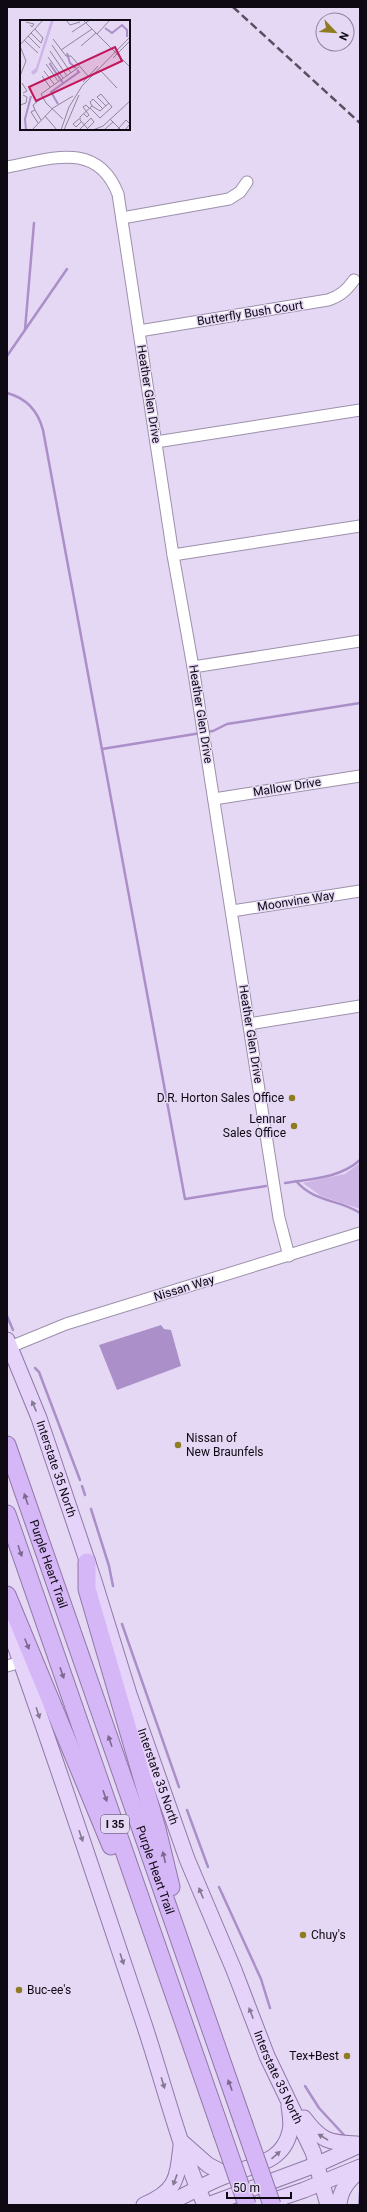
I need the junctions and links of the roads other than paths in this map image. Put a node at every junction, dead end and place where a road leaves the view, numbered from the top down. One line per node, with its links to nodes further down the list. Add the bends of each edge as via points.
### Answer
1 (7, 167): 3 (street, Heather Glen Drive, via 69,156 80,157 96,164 113,179)
2 (247, 182): 3 (street, via 240,192 229,199)
3 (122, 218): 5 (street, Heather Glen Drive)
4 (354, 280): 5 (street, Butterfly Bush Court, via 339,297 328,300)
5 (139, 331): 7 (street, Heather Glen Drive)
6 (360, 410): 7 (street)
7 (156, 442): 9 (street, Heather Glen Drive)
8 (360, 526): 9 (street)
9 (173, 555): 11 (street, Heather Glen Drive)
10 (360, 641): 11 (street)
11 (193, 667): 13 (street, Heather Glen Drive)
12 (360, 776): 13 (street, Mallow Drive)
13 (214, 799): 15 (street, Heather Glen Drive)
14 (360, 891): 15 (street, Moonvine Way)
15 (232, 911): 17 (street, Heather Glen Drive)
16 (360, 1006): 17 (street)
17 (249, 1024): 19 (street, Heather Glen Drive, via 279,1218)
18 (360, 1233): 19 (street, Nissan Way)
19 (290, 1256): 20 (street, Nissan Way, via 66,1324)
20 (9, 1344): 23 (main road, Interstate 35 North, one-way to 20, via 38,1418)
21 (7, 1445): 27 (highway, Purple Heart Trail / I 35, one-way to 21)
22 (7, 1514): 29 (highway, Purple Heart Trail / I 35, one-way to 29)
23 (87, 1562): 27 (highway, one-way to 23, via 157,1829 88,1589); 28 (main road, Interstate 35 North, one-way to 23, via 267,2056 187,1860 129,1694)
24 (7, 1595): 29 (highway, one-way to 29, via 106,1834 170,2010)
25 (7, 1624): 26 (main road)
26 (14, 1664): 30 (main road, one-way to 30, via 134,1995)
27 (210, 2030): 43 (highway, Purple Heart Trail / I 35, one-way to 27, bridge)
28 (289, 2098): 31 (main road, one-way to 28, via 334,2143 319,2136); 32 (main road, Interstate 35 North); 34 (main road, one-way to 28, via 266,2163 284,2148 291,2130)
29 (222, 2133): 41 (highway, Purple Heart Trail / I 35, bridge)
30 (181, 2142): 34 (main road, via 208,2165); 36 (main road); 37 (main road, one-way to 37, via 174,2185 161,2197)
31 (360, 2144): 32 (main road)
32 (318, 2164): 35 (main road, Interstate 35 North); 40 (main road)
33 (360, 2168): 35 (main road); 45 (main road, via 344,2188)
34 (227, 2175): 36 (main road)
35 (323, 2183): 42 (main road); 44 (main road, Interstate 35 North)
36 (197, 2188): 38 (main road); 39 (main road)
37 (144, 2205)
38 (164, 2205)
39 (204, 2205)
40 (208, 2205)
41 (247, 2205)
42 (260, 2205)
43 (272, 2205)
44 (328, 2205)
45 (339, 2205)

